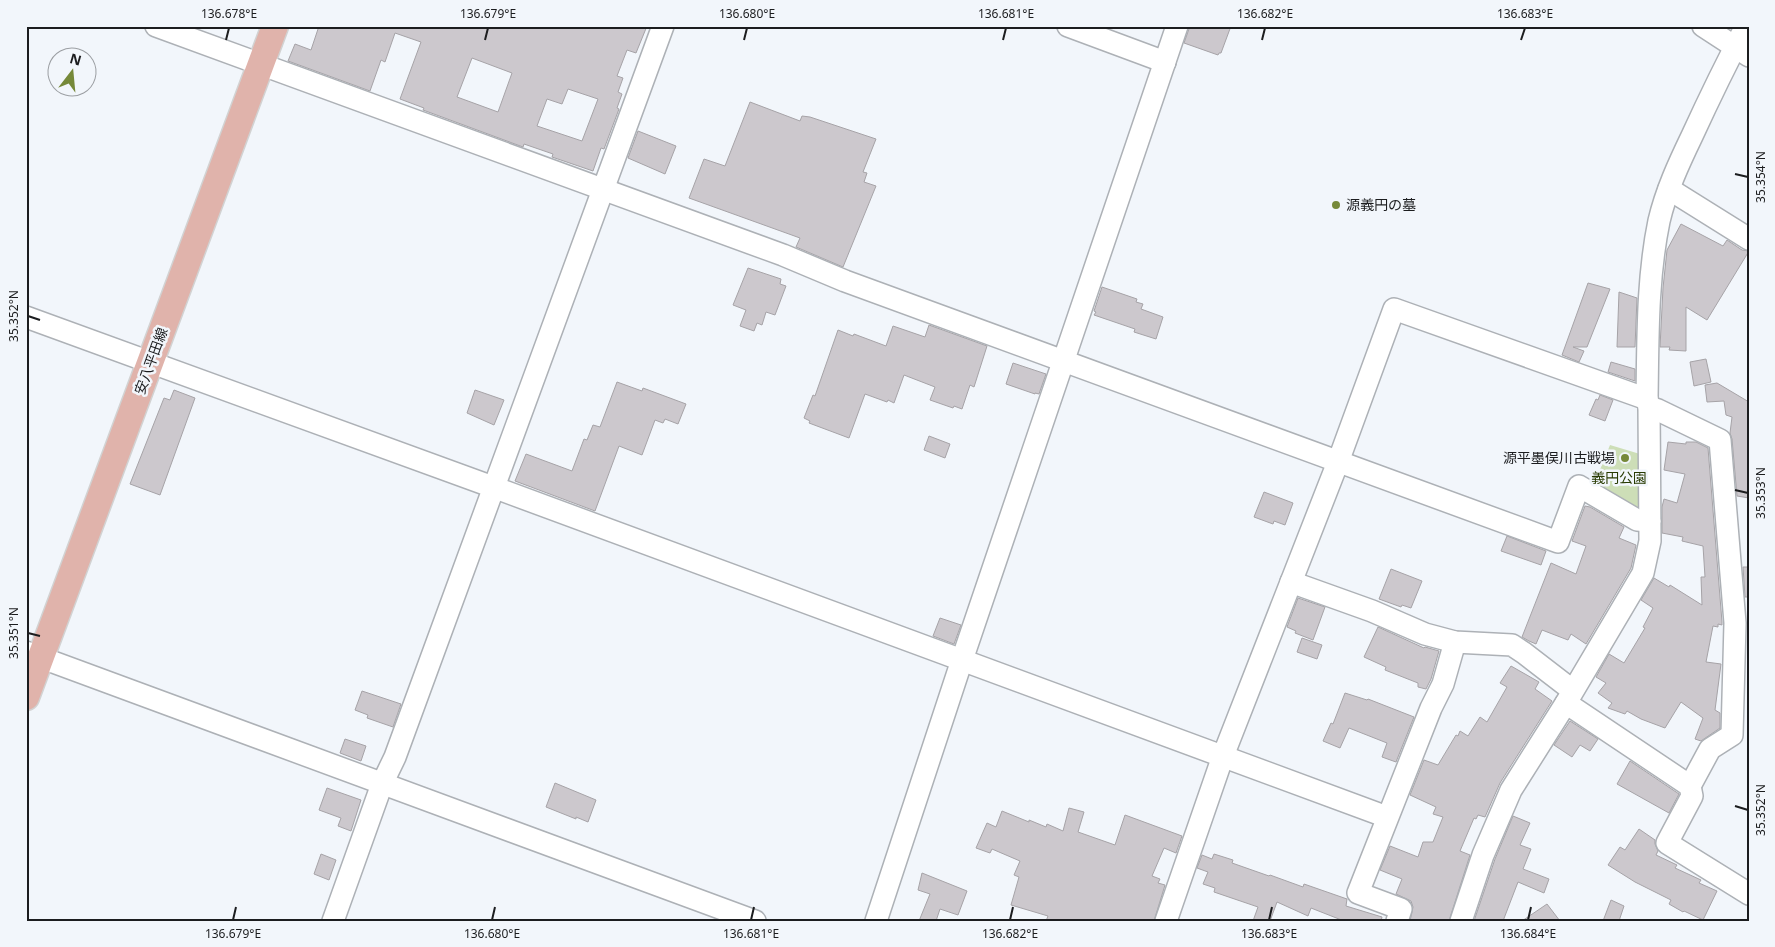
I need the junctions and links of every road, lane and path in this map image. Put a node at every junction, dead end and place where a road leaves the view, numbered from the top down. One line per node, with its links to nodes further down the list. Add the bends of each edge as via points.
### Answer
1 (156, 26): 10 (street)
2 (276, 26): 10 (main road, 安八平田線)
3 (663, 26): 12 (street)
4 (1068, 26): 9 (street)
5 (1177, 26): 9 (street)
6 (1703, 26): 8 (street)
7 (1746, 26): 8 (street)
8 (1742, 52): 11 (street, via 1708,102)
9 (1165, 62): 15 (street)
10 (262, 64): 12 (street); 16 (main road, 安八平田線)
11 (1669, 189): 13 (street); 17 (street, via 1660,219 1651,279)
12 (603, 190): 15 (street); 19 (street)
13 (1749, 239)
14 (26, 317): 16 (street)
15 (1063, 361): 18 (street); 24 (street)
16 (150, 363): 19 (street); 23 (main road, 安八平田線)
17 (1648, 403): 18 (street, via 1394,308); 20 (street); 29 (street, via 1720,440 1735,622 1732,735 1710,749)
18 (1338, 462): 20 (street, via 1558,542 1579,486 1637,520); 21 (street)
19 (493, 487): 24 (street); 28 (street)
20 (1650, 521): 26 (street, via 1643,573)
21 (1291, 582): 22 (street, via 1425,634); 27 (street)
22 (1456, 642): 26 (street, via 1512,646 1524,653); 30 (street, via 1443,684)
23 (34, 654): 25 (main road, 安八平田線); 28 (street)
24 (962, 660): 27 (street); 34 (street)
25 (26, 697)
26 (1569, 697): 29 (street); 37 (street, via 1511,790 1483,855)
27 (1223, 756): 30 (street); 35 (street)
28 (382, 784): 32 (street); 33 (street)
29 (1690, 786): 31 (street, via 1692,796 1667,843)
30 (1387, 817): 36 (street, via 1358,893 1401,909)
31 (1749, 894)
32 (333, 921)
33 (755, 921)
34 (876, 921)
35 (1166, 921)
36 (1397, 921)
37 (1461, 921)

